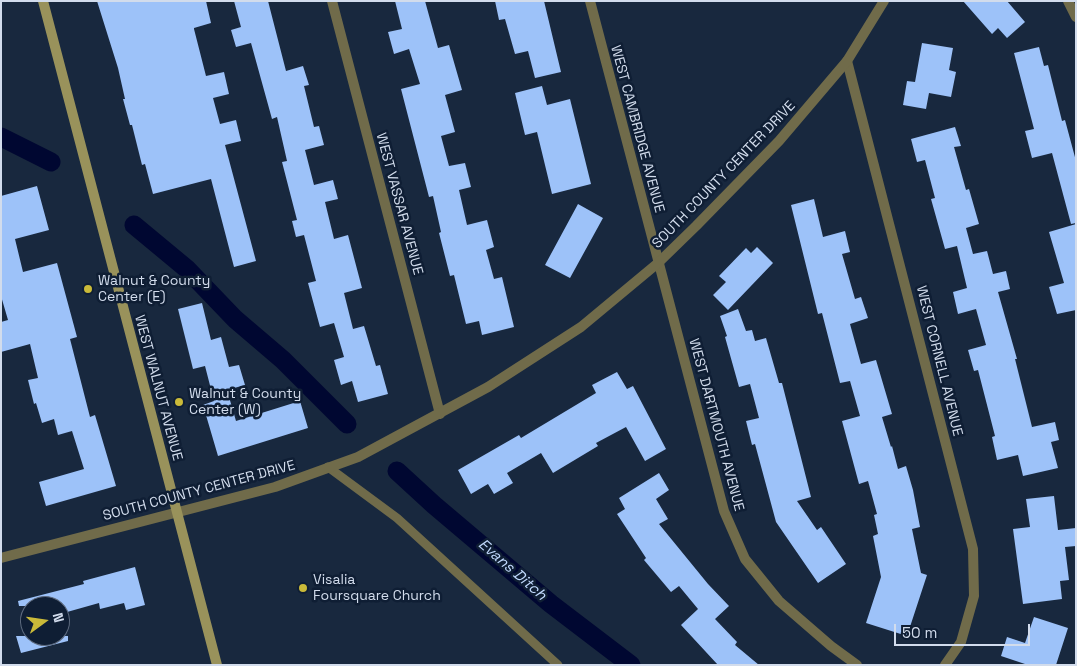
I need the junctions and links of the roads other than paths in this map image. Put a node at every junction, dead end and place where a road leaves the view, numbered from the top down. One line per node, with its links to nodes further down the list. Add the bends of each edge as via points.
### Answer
1 (43, 1): 11 (main road, WEST WALNUT AVENUE)
2 (332, 1): 9 (street, WEST VASSAR AVENUE)
3 (590, 1): 8 (street, WEST CAMBRIDGE AVENUE)
4 (884, 1): 7 (street, SOUTH COUNTY CENTER DRIVE)
5 (1068, 1): 6 (street)
6 (1076, 17)
7 (847, 61): 8 (street, SOUTH COUNTY CENTER DRIVE, via 779,141); 16 (street, WEST CORNELL AVENUE, via 973,550 974,596 961,642)
8 (658, 263): 9 (street, SOUTH COUNTY CENTER DRIVE, via 581,327); 15 (street, WEST DARTMOUTH AVENUE, via 724,511 745,559 779,601)
9 (440, 414): 10 (street, SOUTH COUNTY CENTER DRIVE, via 358,457)
10 (328, 468): 11 (street, SOUTH COUNTY CENTER DRIVE, via 275,487); 14 (lane, via 396,518)
11 (176, 513): 12 (street, SOUTH COUNTY CENTER DRIVE); 13 (main road, WEST WALNUT AVENUE)
12 (1, 558)
13 (217, 665)
14 (558, 665)
15 (857, 665)
16 (945, 665)

